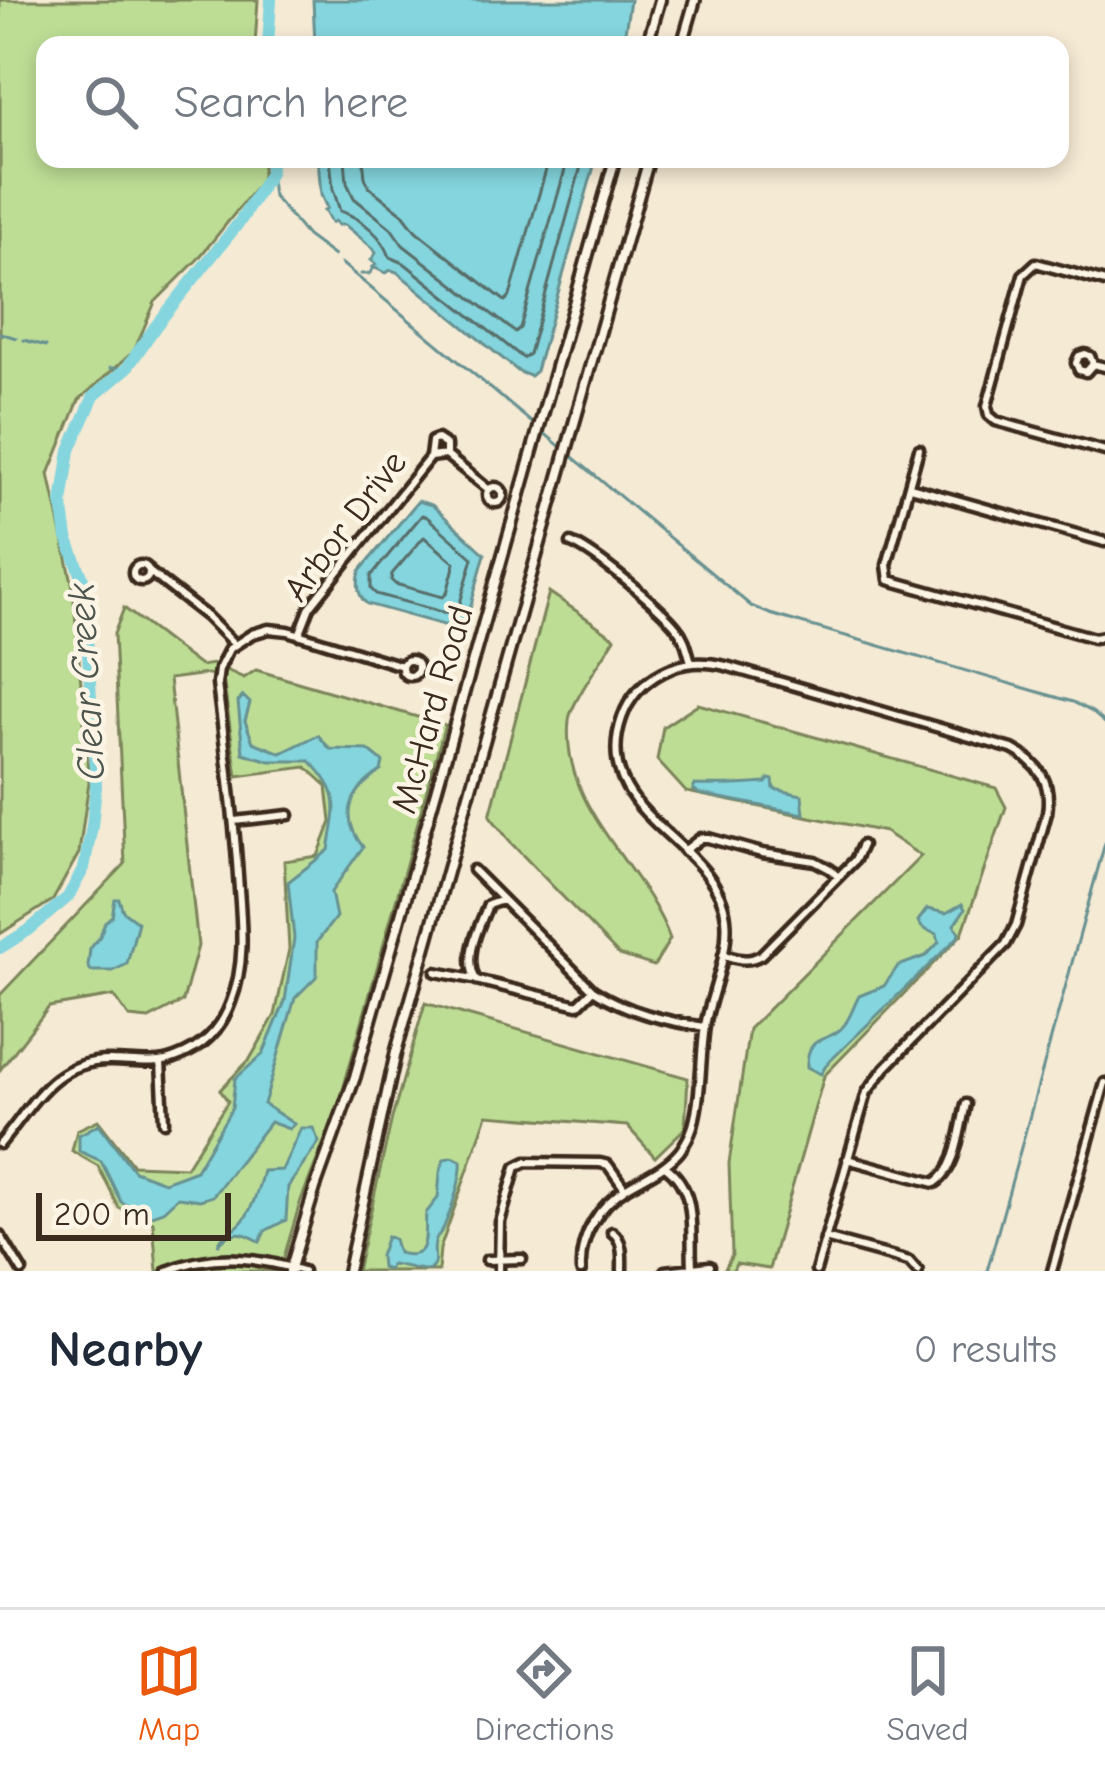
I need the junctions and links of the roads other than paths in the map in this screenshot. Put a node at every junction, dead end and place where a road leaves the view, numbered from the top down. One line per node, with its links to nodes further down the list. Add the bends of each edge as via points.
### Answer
1 (660, 0): 3 (main road)
2 (695, 0): 4 (main road)
3 (650, 36)
4 (685, 36)
5 (612, 168): 53 (main road, McHard Road, via 356,1077)
6 (647, 168): 58 (main road, McHard Road, via 396,1052)
7 (1105, 283): 11 (street, via 1030,267 986,406 996,421)
8 (1093, 364): 9 (street)
9 (1105, 367)
10 (919, 449): 12 (street)
11 (1105, 451)
12 (910, 487): 14 (street); 18 (street, via 886,566 892,583)
13 (488, 490): 17 (street, Arbor Drive, via 438,455 310,607)
14 (1105, 542)
15 (571, 543): 20 (street, via 668,619)
16 (151, 573): 19 (street)
17 (299, 634): 19 (street, via 269,629); 21 (street)
18 (1105, 636)
19 (235, 645): 23 (street, via 217,685)
20 (691, 662): 25 (street, via 639,690 616,744 630,794); 41 (street, via 1012,749 1042,771 1049,793 1012,935 872,1083)
21 (402, 666)
22 (289, 815): 23 (street)
23 (234, 821): 34 (street, via 242,947 232,1000 209,1039)
24 (862, 845): 27 (street)
25 (684, 851): 27 (street, via 708,838 815,861); 29 (street, via 720,896)
26 (473, 870): 28 (street)
27 (838, 877): 29 (street, via 761,955)
28 (502, 900): 31 (street, via 488,904 477,933 470,968); 32 (street)
29 (723, 956): 33 (street)
30 (436, 972): 31 (street)
31 (476, 980): 32 (street, via 562,1003 578,1004)
32 (592, 990): 33 (street, via 641,1013)
33 (705, 1027): 42 (street, via 693,1125)
34 (161, 1062): 37 (street); 40 (street, via 100,1060 58,1075)
35 (1105, 1083): 38 (street)
36 (966, 1104): 41 (street, via 946,1175 935,1183)
37 (164, 1122)
38 (1090, 1137): 39 (street); 64 (street)
39 (1105, 1141)
40 (0, 1144)
41 (847, 1159): 46 (street)
42 (665, 1166): 43 (street); 52 (street, via 688,1195)
43 (626, 1189): 49 (street, via 600,1162 516,1167); 60 (street, via 592,1223)
44 (612, 1232): 61 (street)
45 (0, 1235): 47 (street)
46 (825, 1238): 54 (street); 63 (street)
47 (4, 1252): 55 (street)
48 (522, 1258): 49 (street)
49 (498, 1259): 50 (street); 59 (street)
50 (487, 1260)
51 (710, 1265): 52 (street)
52 (692, 1267): 62 (street)
53 (291, 1269): 56 (street, via 237,1257); 57 (street)
54 (918, 1270)
55 (22, 1271)
56 (167, 1271)
57 (303, 1271)
58 (348, 1271)
59 (500, 1271)
60 (580, 1271)
61 (622, 1271)
62 (665, 1271)
63 (816, 1271)
64 (1052, 1271)

